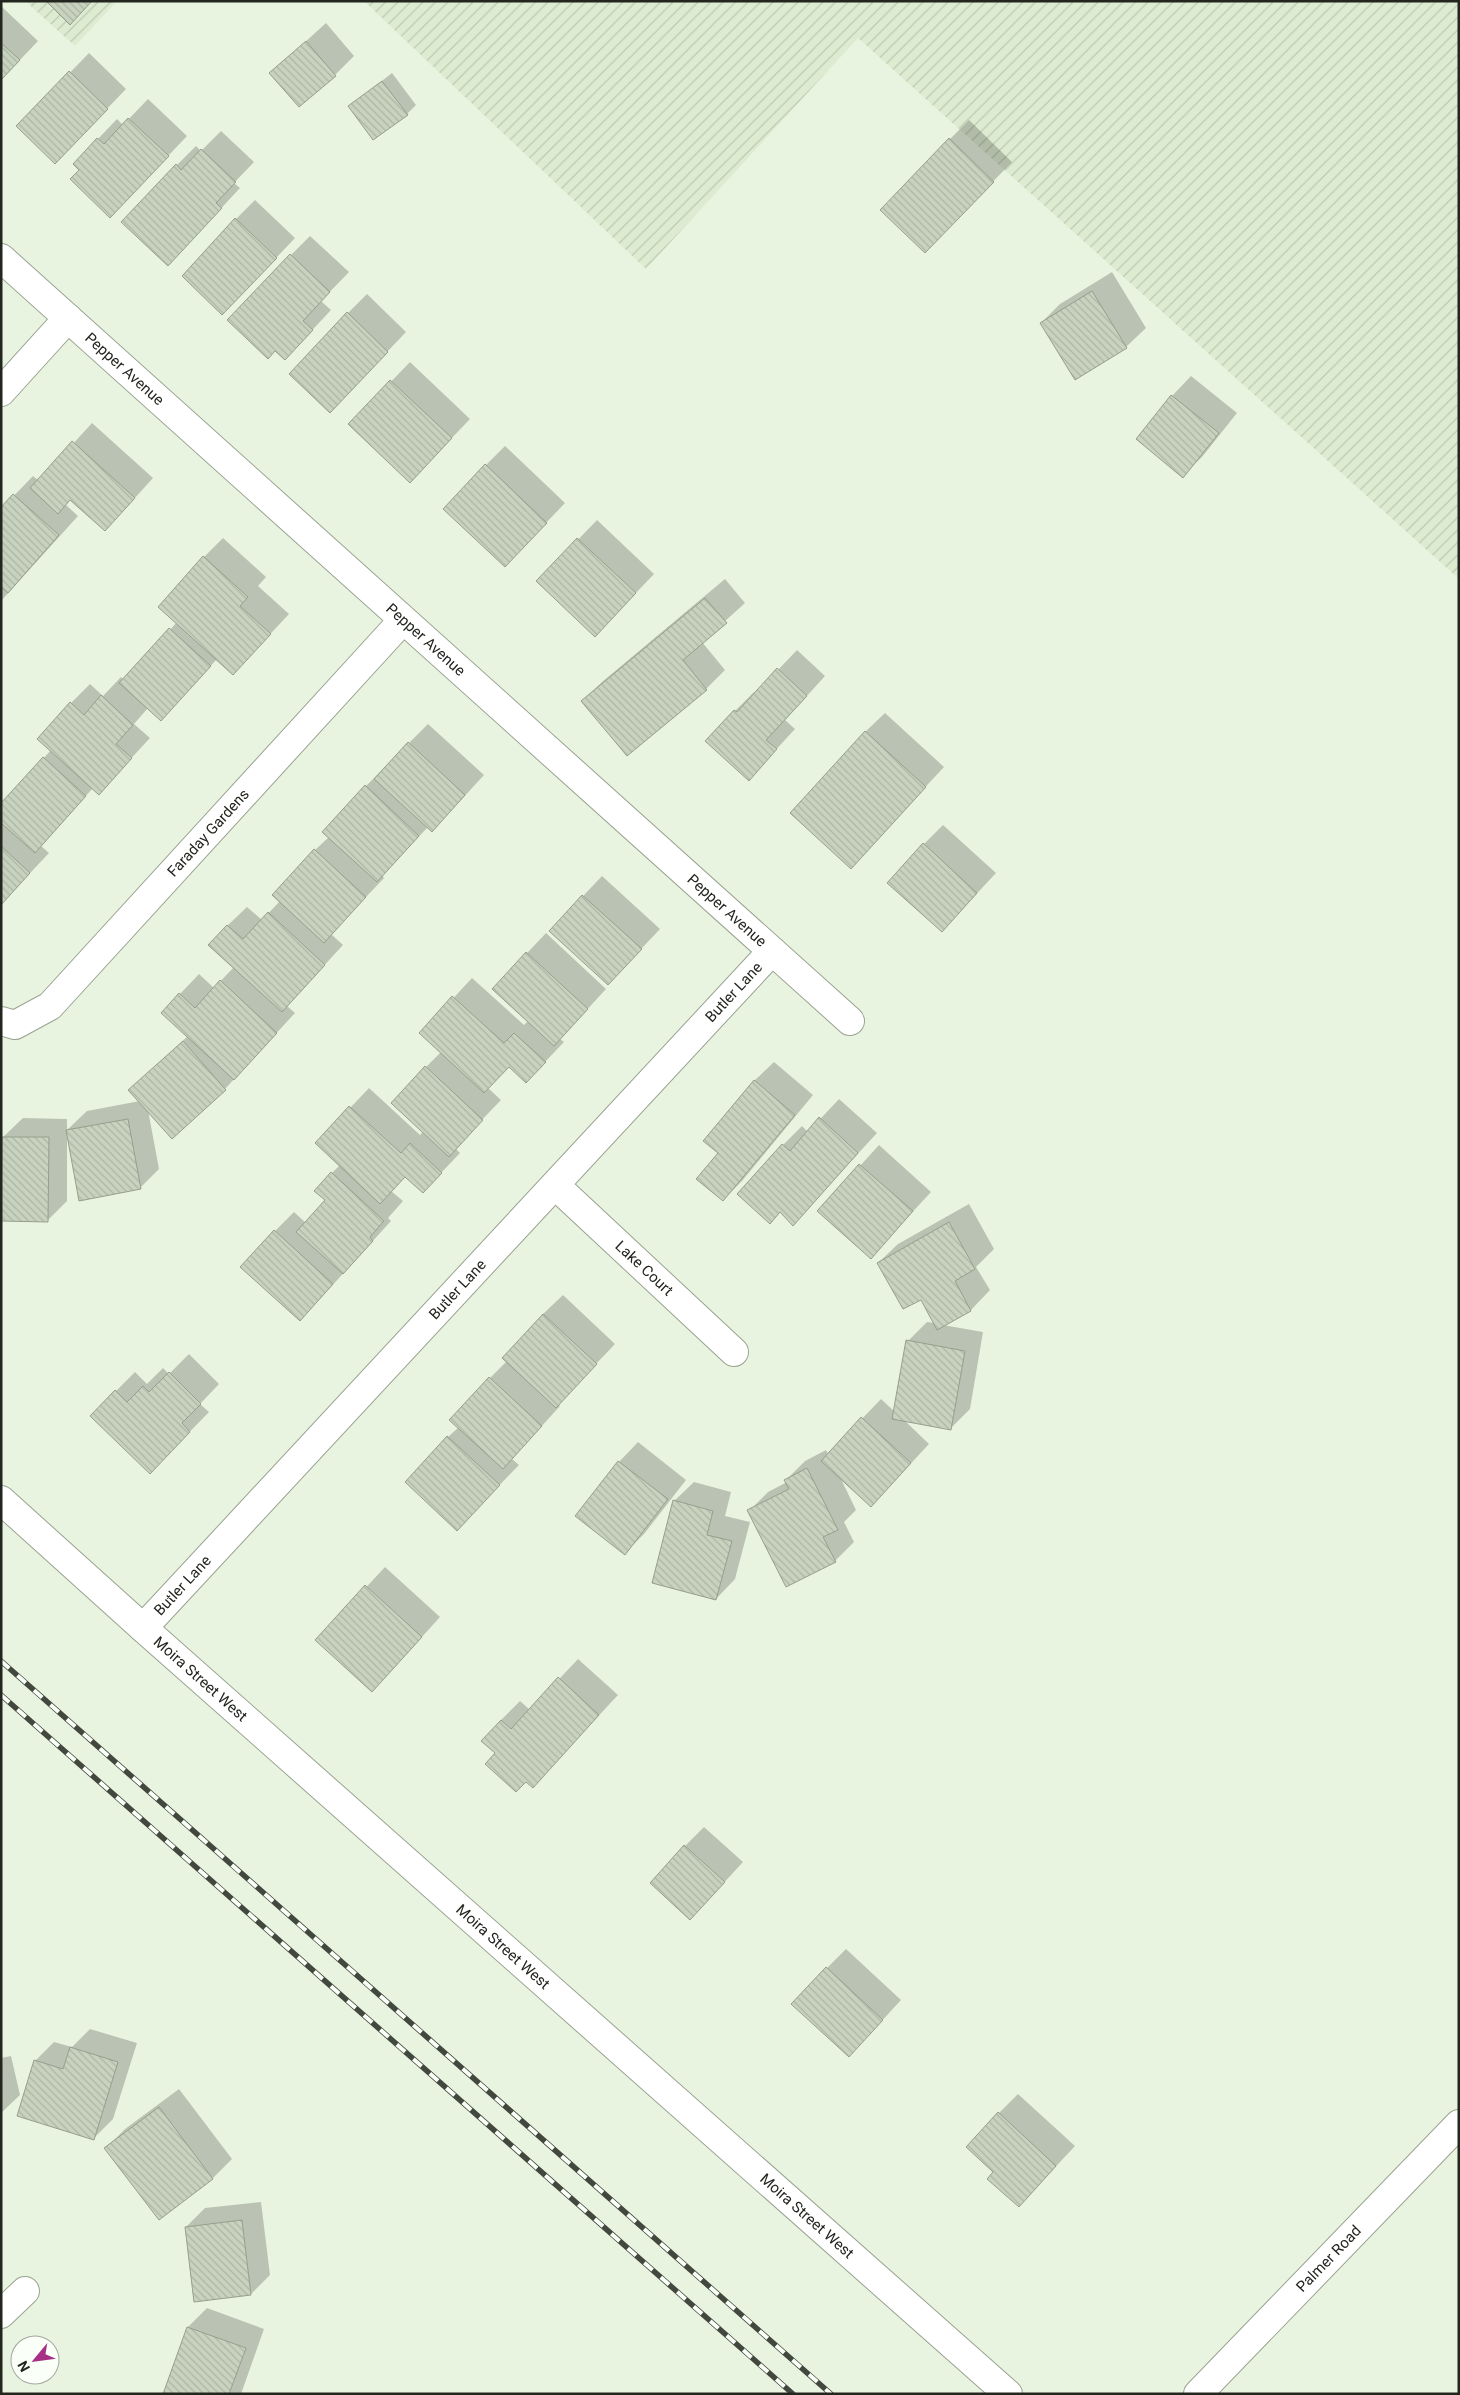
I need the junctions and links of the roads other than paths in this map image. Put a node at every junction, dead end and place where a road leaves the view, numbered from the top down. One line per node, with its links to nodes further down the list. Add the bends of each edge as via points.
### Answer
1 (1, 258): 2 (street, Pepper Avenue)
2 (68, 318): 3 (street); 4 (street, Pepper Avenue)
3 (1, 392)
4 (403, 620): 5 (street, Pepper Avenue); 6 (street, Faraday Gardens, via 50,1006 15,1025)
5 (772, 951): 7 (street, Pepper Avenue); 8 (street, Butler Lane)
6 (1, 1021)
7 (850, 1021)
8 (555, 1185): 9 (street, Lake Court); 11 (street, Butler Lane)
9 (734, 1352)
10 (1, 1500): 11 (street, Moira Street West)
11 (143, 1628): 15 (street, Moira Street West)
12 (1459, 2124): 16 (street, Palmer Road)
13 (25, 2291): 14 (street)
14 (1, 2314)
15 (1008, 2394)
16 (1198, 2394)

